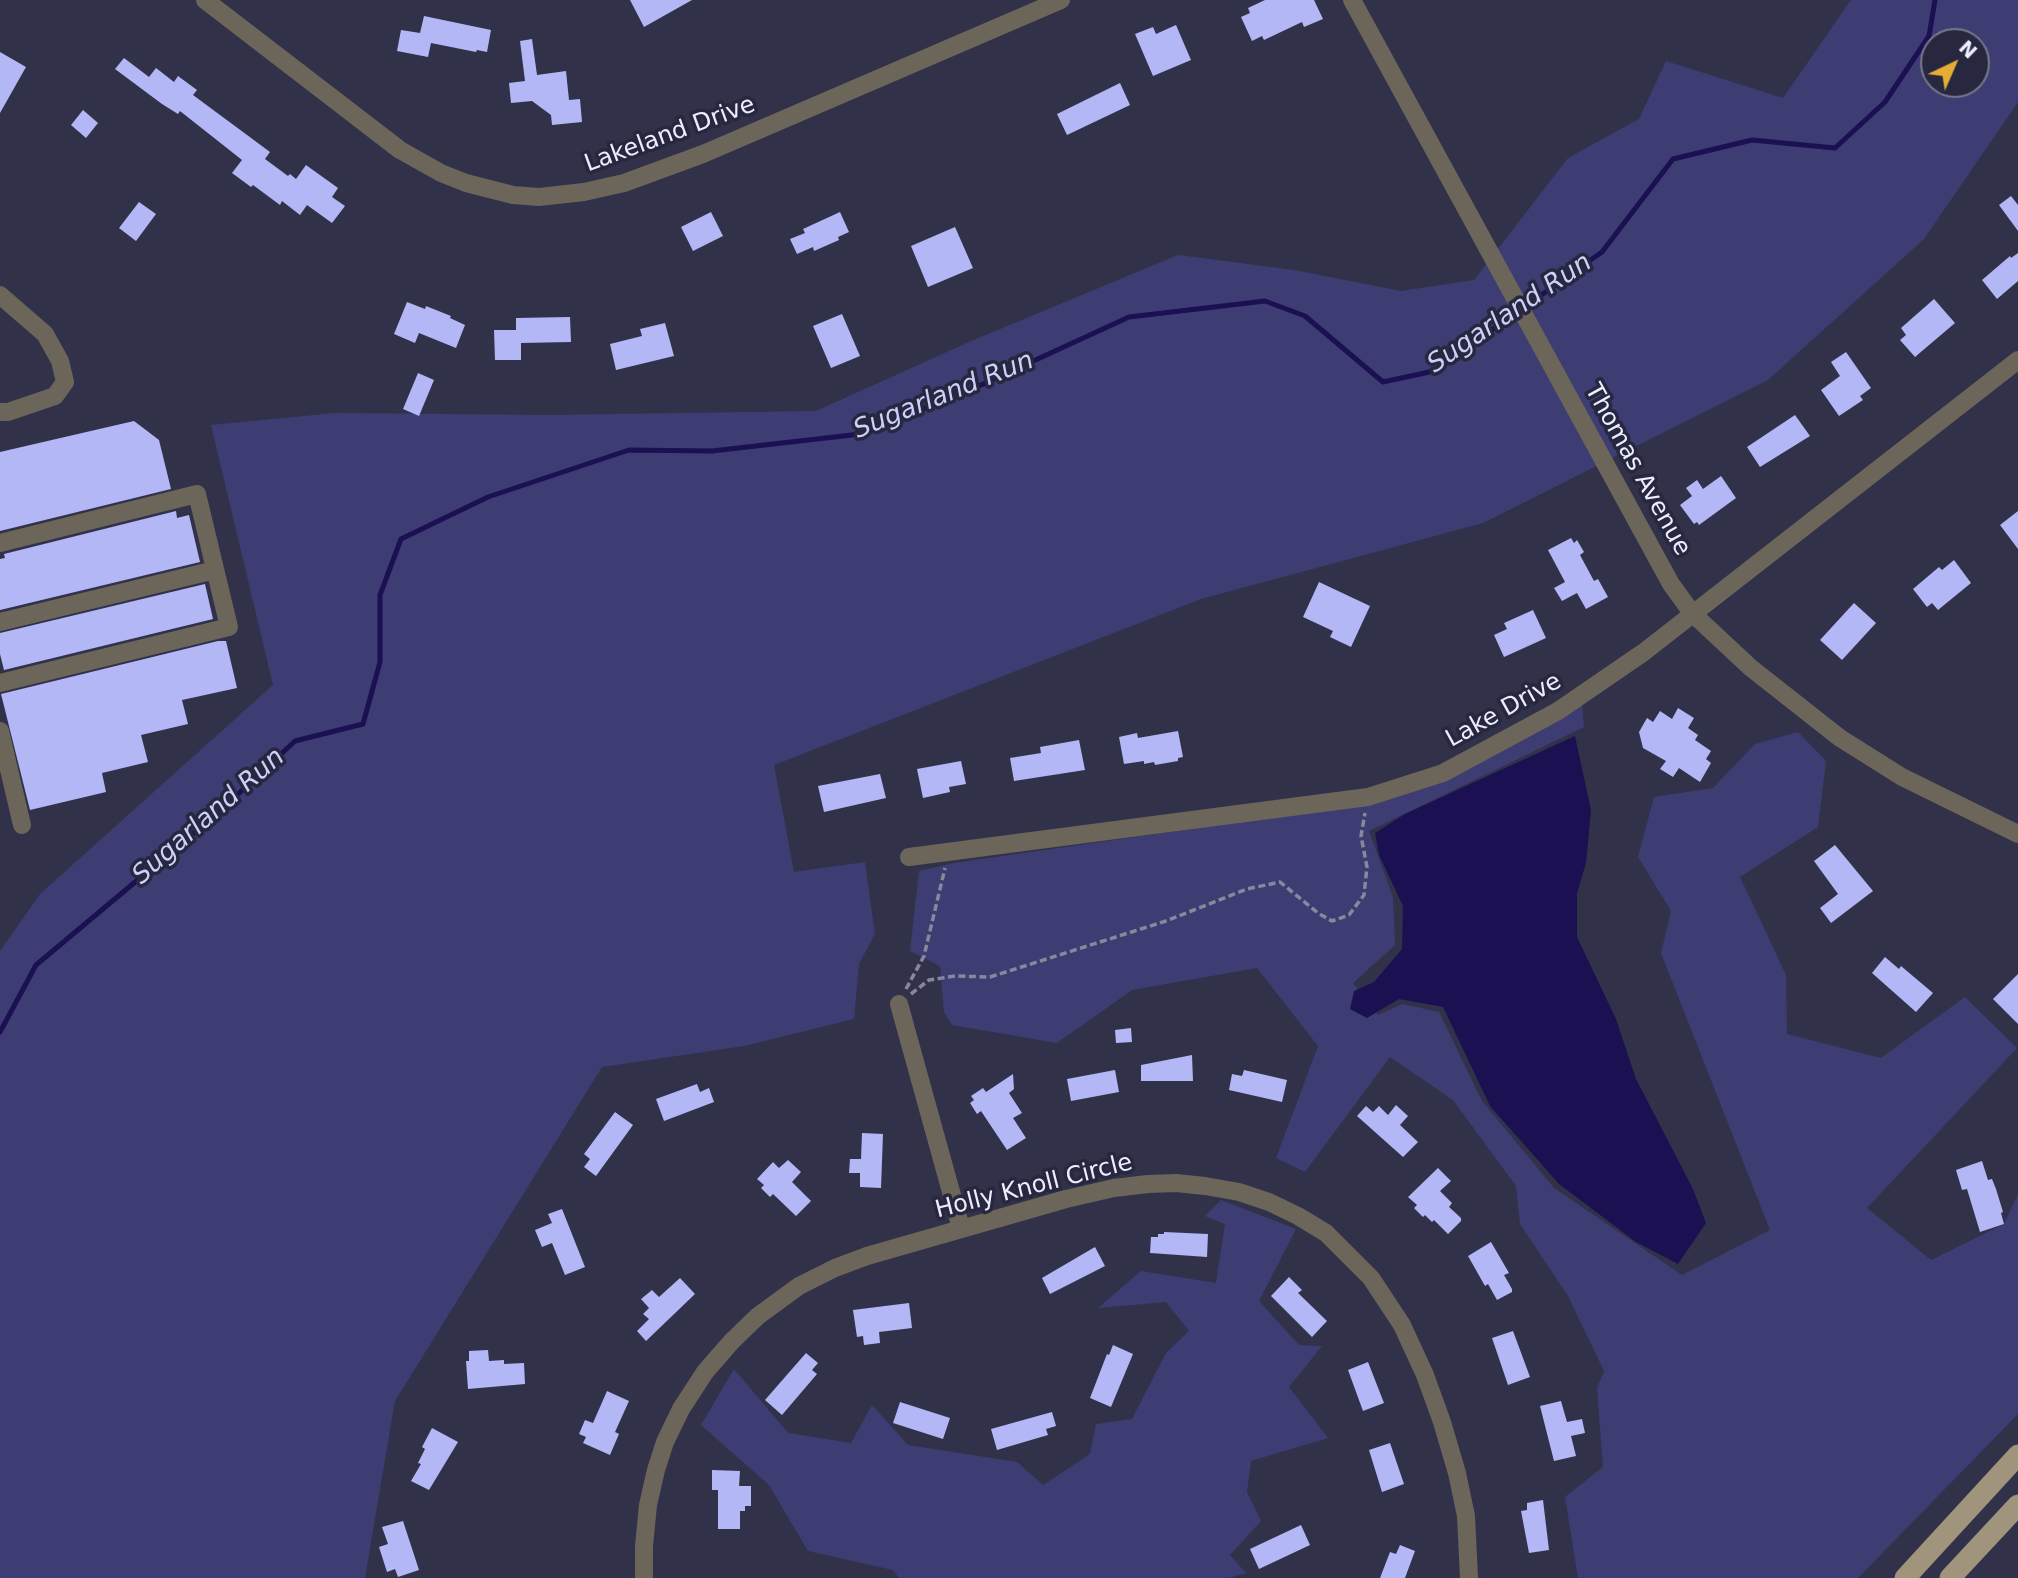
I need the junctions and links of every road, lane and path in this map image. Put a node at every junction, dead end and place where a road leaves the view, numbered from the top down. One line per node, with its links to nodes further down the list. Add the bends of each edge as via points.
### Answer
1 (205, 0): 2 (street, Lakeland Drive, via 400,150 466,183 538,197 624,183 703,154)
2 (1061, 0)
3 (1352, 0): 9 (street, Thomas Avenue, via 1671,584)
4 (0, 295): 6 (street, via 45,334 65,382 55,396)
5 (2018, 360): 9 (street, Lake Drive)
6 (0, 412)
7 (0, 543): 8 (street, via 197,494)
8 (215, 570): 10 (street); 11 (street, via 229,627)
9 (1692, 613): 13 (street, Lake Drive, via 1558,711 1443,773); 15 (street, Thomas Avenue, via 1751,668 1840,738 1902,777)
10 (0, 622)
11 (0, 683)
12 (0, 731): 14 (street)
13 (1368, 797): 16 (street, Lake Drive); 18 (path, via 1361,836 1367,867 1364,895 1349,915 1332,921 1280,882 1247,889 1166,921 990,977 929,980)
14 (22, 825)
15 (2018, 834)
16 (944, 852): 17 (street, Lake Drive); 18 (path, via 946,864 924,956)
17 (909, 857)
18 (899, 1003): 19 (street)
19 (961, 1228): 22 (street, Holly Knoll Circle, via 835,1268 799,1286 732,1340 705,1372 665,1442 648,1505); 23 (street, Holly Knoll Circle, via 1114,1188 1176,1183 1228,1190 1269,1202 1326,1233 1391,1305 1425,1375 1457,1473 1466,1516)
20 (2018, 1455): 24 (main road)
21 (2018, 1505): 25 (main road)
22 (644, 1578)
23 (1469, 1578)
24 (1905, 1578)
25 (1951, 1578)

